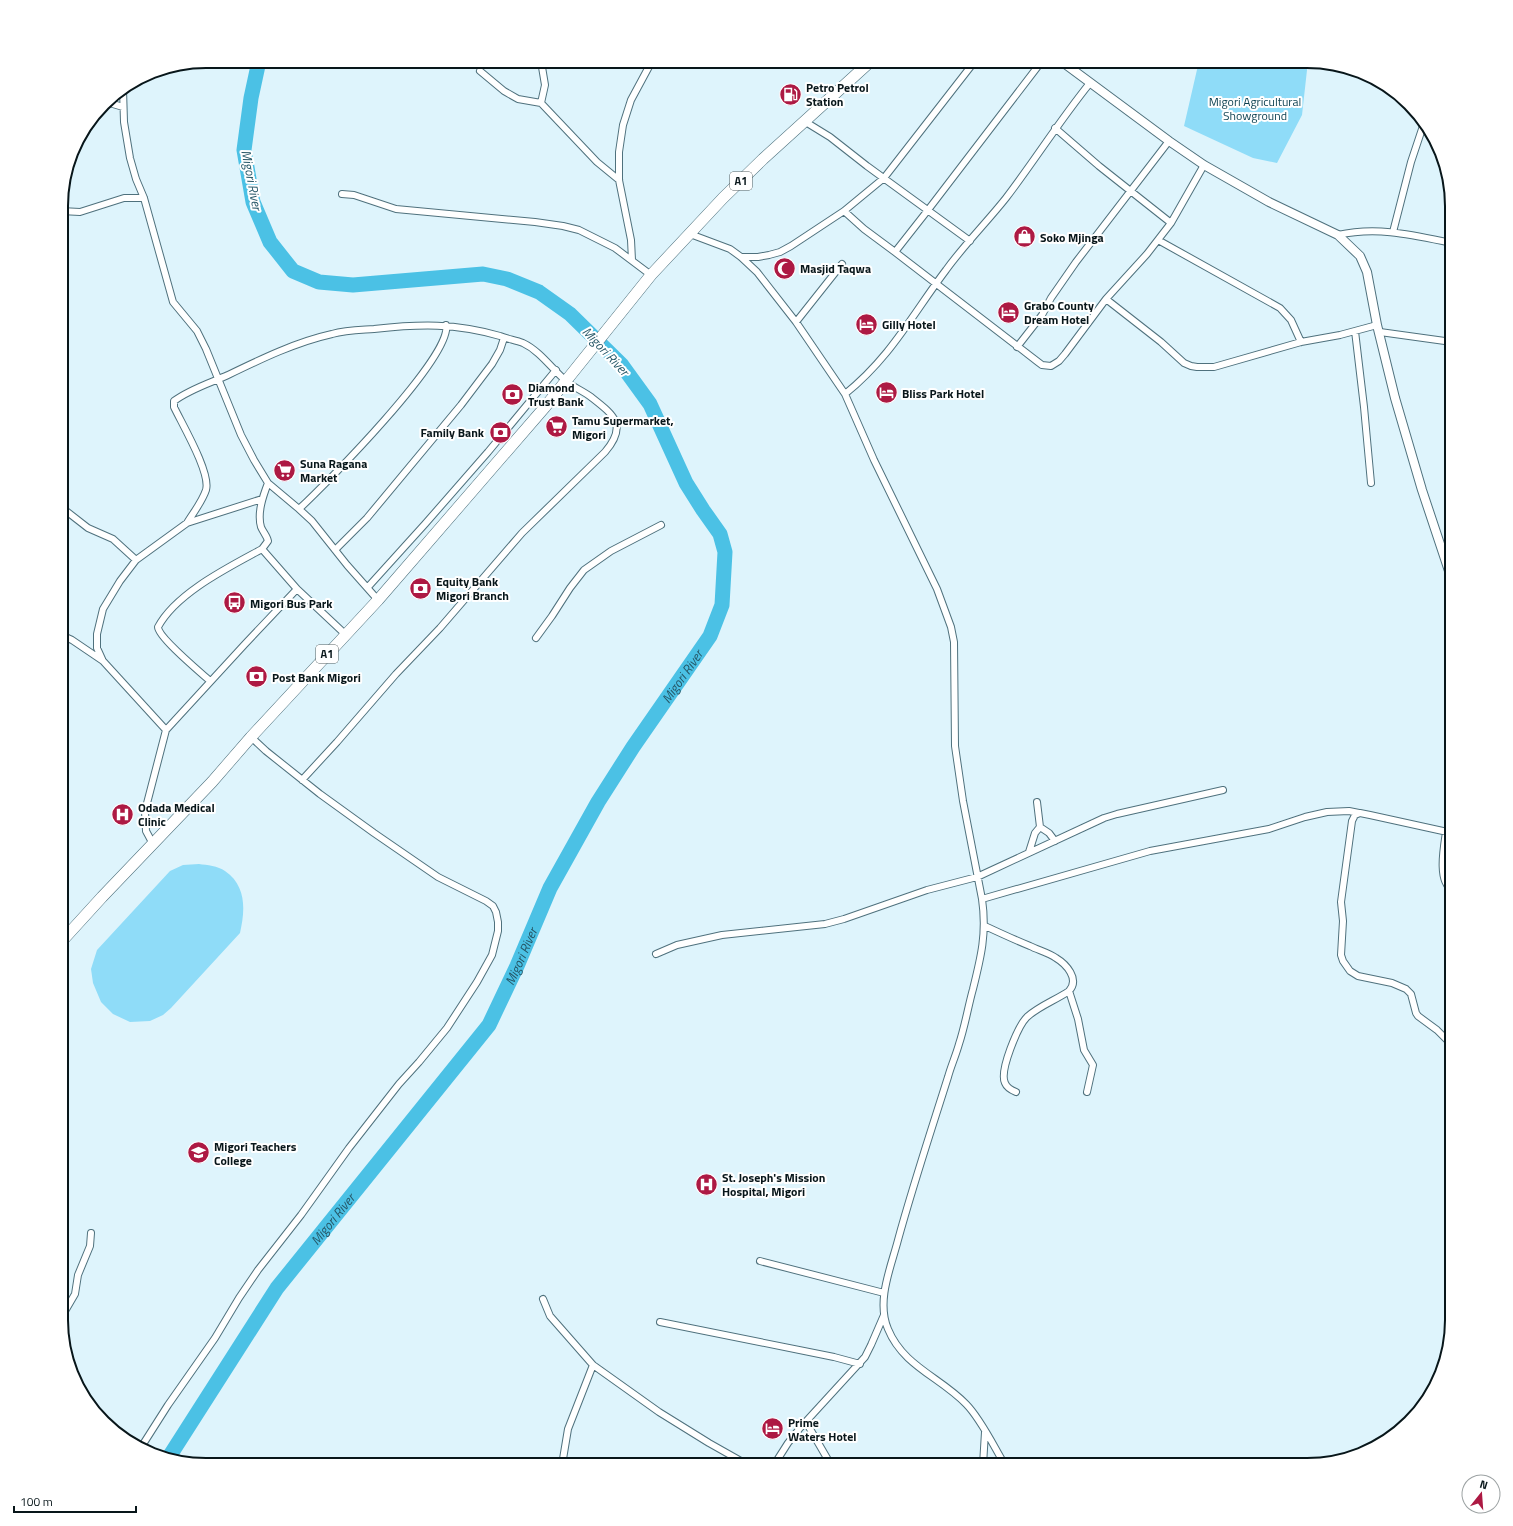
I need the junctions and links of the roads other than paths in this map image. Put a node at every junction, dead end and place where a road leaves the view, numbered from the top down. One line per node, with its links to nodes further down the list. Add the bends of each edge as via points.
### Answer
1 (542, 68): 10 (street, via 545,85)
2 (648, 68): 19 (street, via 637,87 625,119 619,152)
3 (860, 68): 13 (highway, A1)
4 (970, 68): 18 (street)
5 (1037, 68): 23 (street)
6 (1070, 68): 8 (street)
7 (480, 70): 10 (street, via 504,91 518,99)
8 (1090, 83): 14 (street); 16 (street)
9 (123, 96): 12 (street)
10 (541, 103): 19 (street, via 597,162)
11 (113, 104): 12 (street)
12 (123, 107): 22 (street, via 130,158)
13 (804, 121): 18 (street, via 830,137); 28 (highway, A1, via 733,188)
14 (1055, 128): 20 (street); 31 (street, via 1006,197)
15 (1422, 130): 27 (street)
16 (1169, 141): 17 (street); 20 (street)
17 (1204, 165): 26 (street); 29 (street, via 1270,202)
18 (884, 178): 23 (street); 25 (street)
19 (619, 180): 35 (street, via 631,240)
20 (1130, 190): 26 (street); 47 (street)
21 (342, 194): 35 (street, via 354,195 396,209 563,226 597,238)
22 (144, 198): 24 (street, via 124,198 80,212); 49 (street, via 173,302 197,331)
23 (928, 210): 31 (street); 33 (street)
24 (68, 211)
25 (844, 211): 33 (street); 34 (street, via 780,252 758,257)
26 (1171, 223): 30 (street)
27 (1393, 232): 29 (street, via 1367,230); 32 (street)
28 (690, 234): 34 (street, via 730,249); 37 (highway, A1)
29 (1338, 235): 42 (street, via 1355,250 1365,264)
30 (1158, 240): 39 (street); 46 (street, via 1280,308 1291,320)
31 (970, 241): 38 (street)
32 (1445, 242)
33 (895, 252): 38 (street)
34 (741, 257): 40 (street, via 757,272)
35 (632, 260): 37 (street)
36 (842, 264): 40 (street)
37 (651, 274): 50 (highway, A1)
38 (936, 284): 47 (street); 51 (street, via 879,363)
39 (1106, 299): 46 (street, via 1191,366 1214,367); 47 (street, via 1055,365 1042,365)
40 (796, 322): 51 (street)
41 (446, 326): 44 (street, via 468,328); 49 (street, via 397,326 332,334 290,348); 55 (street, via 442,342 422,376 324,486)
42 (1378, 329): 43 (street); 45 (street); 61 (street, via 1395,398)
43 (1355, 331): 46 (street); 53 (street)
44 (504, 338): 48 (street, via 532,348); 60 (street, via 492,364 457,410 367,518)
45 (1445, 341)
46 (1301, 342)
47 (1017, 347)
48 (556, 370): 50 (street); 63 (street, via 483,458)
49 (219, 379): 52 (street, via 241,434); 57 (street, via 173,402 196,449 206,488)
50 (566, 381): 65 (highway, A1); 73 (street, via 613,416 617,429 613,443 522,533)
51 (845, 394): 83 (street, via 937,589 951,627 955,660 955,746)
52 (268, 483): 54 (street); 55 (street)
53 (1371, 483)
54 (262, 499): 57 (street); 59 (street, via 260,523 268,541)
55 (299, 509): 60 (street)
56 (68, 512): 62 (street, via 88,528 113,539)
57 (187, 522): 62 (street)
58 (661, 525): 68 (street, via 611,551 584,570)
59 (262, 549): 64 (street); 70 (street, via 195,588 172,608 158,627 159,632 170,644)
60 (335, 550): 63 (street)
61 (1445, 559)
62 (136, 560): 69 (street, via 103,609 97,634 97,648)
63 (368, 587): 65 (street)
64 (297, 589): 66 (street); 70 (street)
65 (378, 600): 66 (highway, A1)
66 (345, 634): 72 (highway, A1)
67 (68, 638): 69 (street)
68 (536, 638)
69 (103, 661): 71 (street)
70 (210, 681): 71 (street)
71 (166, 730): 80 (street, via 145,811 146,831)
72 (251, 737): 73 (street); 80 (highway, A1)
73 (302, 780): 104 (street, via 438,877 493,906 498,922 496,942 485,968 448,1028 399,1084 258,1270)
74 (1223, 790): 79 (street, via 1117,814)
75 (1037, 802): 77 (street)
76 (1360, 813): 78 (street); 85 (street, via 1326,812 1268,829 1150,851); 90 (street, via 1355,815 1352,821 1341,902 1343,961 1350,971 1358,976 1396,984 1406,989 1411,994 1418,1016)
77 (1040, 827): 79 (street); 82 (street, via 1035,832)
78 (1445, 832)
79 (1055, 841): 82 (street)
80 (153, 844): 87 (highway, A1)
81 (1445, 846): 84 (street)
82 (1029, 852): 83 (street)
83 (977, 877): 85 (street); 88 (street, via 927,890 862,914 825,924 722,935 677,945)
84 (1445, 881)
85 (982, 899): 86 (street)
86 (985, 926): 89 (street, via 1055,957 1070,973 1073,984); 95 (street, via 982,954 960,1043 904,1217)
87 (68, 934)
88 (656, 954)
89 (1069, 991): 91 (street, via 1030,1014 1022,1023 1003,1077 1008,1088); 92 (street, via 1084,1050 1093,1065)
90 (1445, 1038)
91 (1016, 1092)
92 (1087, 1092)
93 (91, 1233): 97 (street, via 90,1246 78,1275 75,1294)
94 (760, 1261): 95 (street)
95 (884, 1293): 98 (street)
96 (543, 1299): 101 (street, via 550,1316)
97 (68, 1306)
98 (884, 1315): 100 (street, via 869,1351); 103 (street, via 893,1339 906,1356 966,1404)
99 (660, 1322): 100 (street)
100 (860, 1364): 102 (street)
101 (593, 1365): 105 (street, via 568,1429); 106 (street, via 659,1412)
102 (806, 1422): 107 (street); 108 (street)
103 (985, 1432): 109 (street); 110 (street)
104 (144, 1443)
105 (563, 1458)
106 (735, 1458)
107 (778, 1458)
108 (827, 1458)
109 (983, 1458)
110 (1001, 1458)

